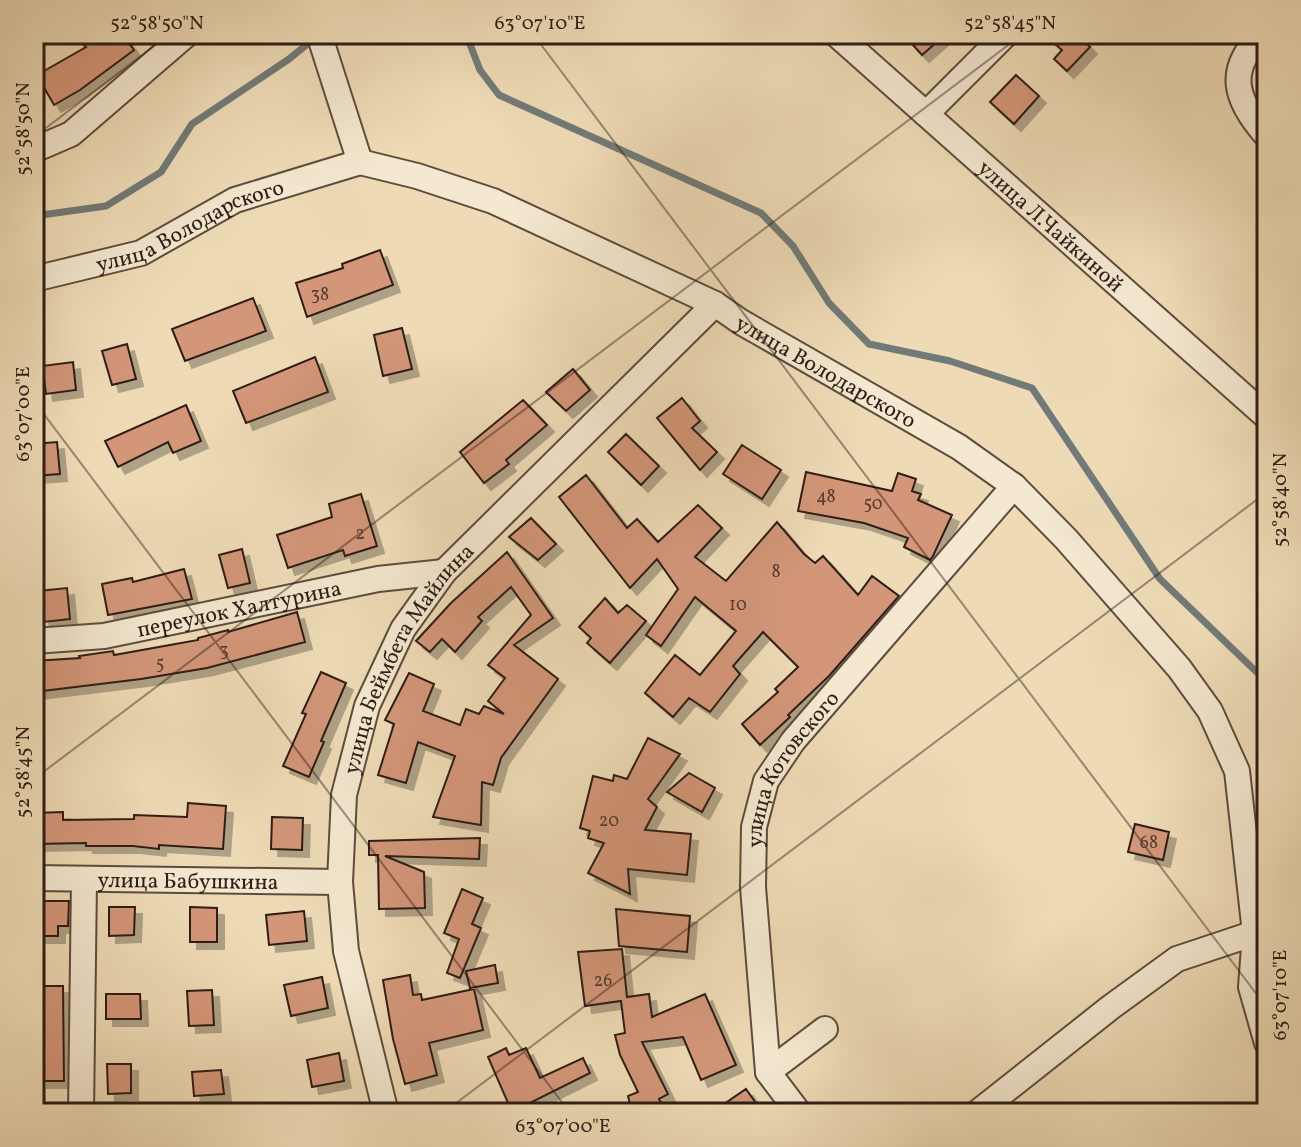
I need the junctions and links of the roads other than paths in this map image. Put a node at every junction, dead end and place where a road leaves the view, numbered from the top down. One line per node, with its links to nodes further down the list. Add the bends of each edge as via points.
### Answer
1 (187, 34): 8 (street, via 71,134)
2 (836, 34): 6 (street, улица Л.Чайкиной)
3 (1006, 34): 6 (street)
4 (1263, 34): 7 (street, via 1240,64 1238,90 1249,115)
5 (322, 43): 9 (street)
6 (926, 114): 12 (street, улица Л.Чайкиной)
7 (1267, 136)
8 (34, 150)
9 (360, 162): 10 (street, улица Володарского, via 235,200 141,253); 11 (street, улица Володарского, via 493,201)
10 (34, 279)
11 (715, 304): 13 (street, улица Володарского, via 959,447); 14 (street, улица Беймбета Майлина)
12 (1267, 417)
13 (1014, 486): 19 (street, улица Володарского, via 1169,656 1210,711 1237,771); 22 (street, улица Котовского, via 793,741 766,781 754,827 753,887)
14 (444, 572): 15 (street, переулок Халтурина, via 378,579 104,636); 18 (street, улица Беймбета Майлина, via 403,629 367,706 344,795)
15 (34, 641)
16 (34, 878): 17 (street, улица Бабушкина)
17 (84, 880): 18 (street, улица Бабушкина); 23 (street)
18 (340, 882): 24 (street, улица Беймбета Майлина, via 346,951)
19 (1261, 933): 21 (street, улица Володарского, via 1251,987); 26 (street, via 1177,959)
20 (825, 1029): 22 (street)
21 (1267, 1043)
22 (768, 1072): 25 (street)
23 (81, 1113)
24 (386, 1113)
25 (799, 1113)
26 (977, 1113)

